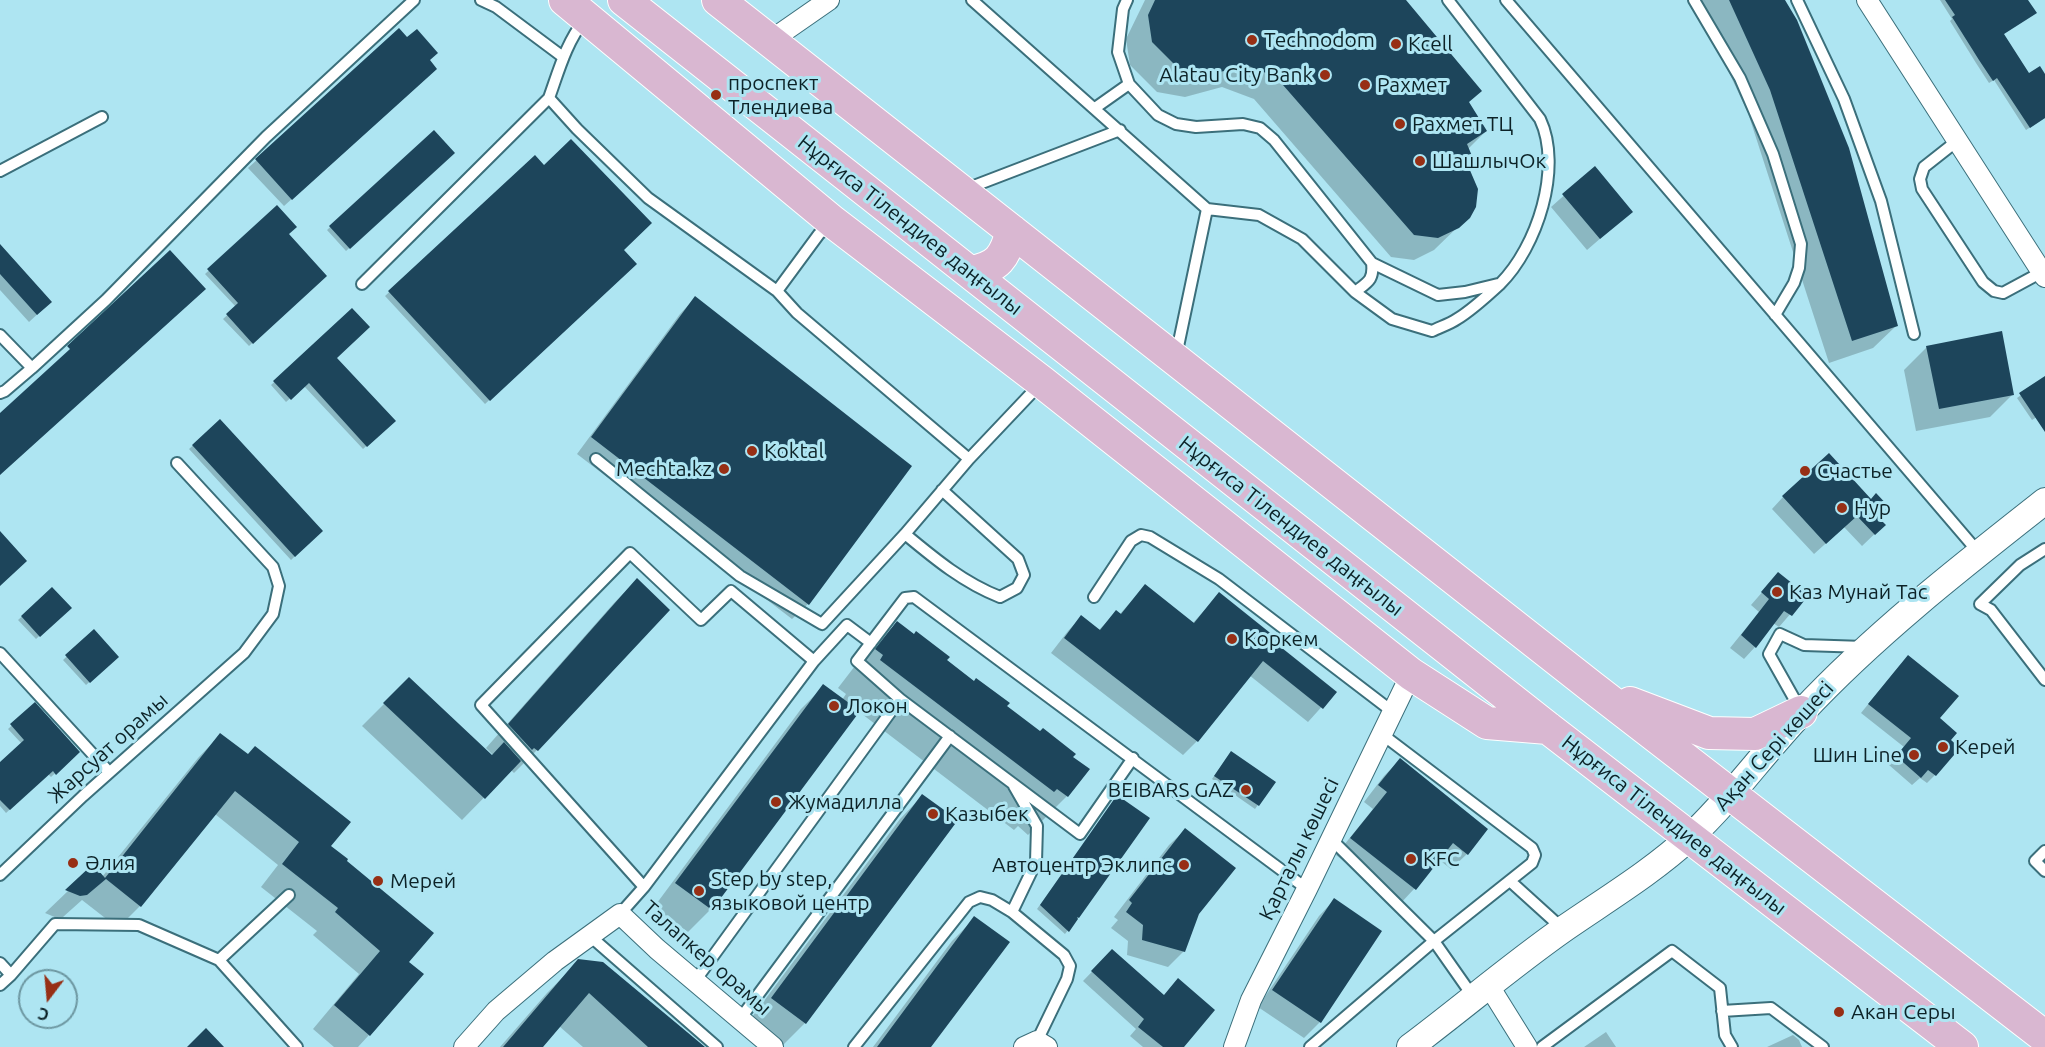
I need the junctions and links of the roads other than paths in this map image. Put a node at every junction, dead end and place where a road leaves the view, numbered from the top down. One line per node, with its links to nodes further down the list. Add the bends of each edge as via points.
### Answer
1 (414, 0): 38 (lane, via 266,137 106,300)
2 (481, 0): 15 (lane)
3 (624, 0): 28 (main road, Нұрғиса Тілендиев даңғылы)
4 (718, 0): 14 (main road)
5 (829, 0): 14 (street)
6 (972, 0): 18 (lane)
7 (1127, 0): 16 (lane, via 1118,52)
8 (1448, 0): 30 (lane, via 1540,119 1548,143 1548,186 1529,244)
9 (1506, 0): 34 (lane)
10 (1694, 0): 34 (lane, via 1740,78 1768,143 1801,244 1794,283)
11 (1797, 0): 35 (lane, via 1844,99 1881,201)
12 (1867, 0): 21 (street)
13 (576, 9): 15 (lane, via 574,33); 25 (main road)
14 (770, 41): 23 (main road)
15 (563, 57): 17 (lane)
16 (1129, 84): 18 (lane); 27 (lane, via 1158,115 1176,124 1243,124 1260,128 1274,140)
17 (549, 98): 31 (lane); 32 (lane, via 648,198)
18 (1095, 108): 20 (lane)
19 (102, 117): 22 (lane)
20 (1120, 130): 23 (lane); 24 (lane)
21 (1957, 141): 29 (street); 29 (lane, via 1924,167 1922,189 1983,282 1994,291 2003,293)
22 (0, 171)
23 (962, 191): 26 (main road)
24 (1207, 209): 33 (lane, via 1259,215 1302,240); 37 (lane)
25 (833, 222): 32 (lane, via 819,234); 39 (main road)
26 (1012, 231): 28 (main road, via 1007,250 998,261 986,270); 37 (main road)
27 (1372, 263): 30 (lane, via 1438,295); 33 (lane, via 1369,282)
28 (970, 272): 47 (main road, Нұрғиса Тілендиев даңғылы)
29 (2043, 274)
30 (1501, 283): 33 (lane, via 1457,319 1432,331 1392,319)
31 (362, 284)
32 (777, 291): 42 (lane)
33 (1355, 292)
34 (1775, 315): 49 (lane)
35 (1914, 334)
36 (0, 335): 38 (lane)
37 (1175, 359): 58 (main road)
38 (32, 368): 40 (lane)
39 (1042, 382): 42 (lane); 51 (main road)
40 (0, 393)
41 (596, 459): 46 (lane, via 740,576 822,624)
42 (969, 459): 44 (lane)
43 (177, 463): 66 (lane, Жарсуат орамы, via 273,567 279,586 273,614 244,653)
44 (942, 490): 46 (lane); 46 (lane, via 1018,559 1024,576 1017,588 1000,597 976,587)
45 (2045, 501): 49 (street, Ақан Сері көшесі)
46 (905, 534)
47 (1306, 537): 51 (main road); 62 (main road, Нұрғиса Тілендиев даңғылы)
48 (2045, 549): 57 (lane, via 2020,565 1980,604 1991,610)
49 (1979, 553): 53 (street, Ақан Сері көшесі)
50 (1094, 597): 60 (lane, via 1131,541 1142,535 1150,537 1219,579)
51 (1357, 632): 56 (main road)
52 (871, 642): 55 (lane, via 847,625); 59 (lane, via 857,661); 65 (lane, via 905,598 914,597)
53 (1868, 647): 61 (street, Ақан Сері көшесі); 61 (lane, via 1804,645 1780,634 1769,654)
54 (0, 653): 66 (lane)
55 (814, 661): 75 (lane); 75 (lane, via 731,591 700,620 630,553 481,705)
56 (1411, 674): 60 (street, Қарталы көшесі); 62 (main road, via 1487,723)
57 (2045, 680)
58 (1592, 687): 61 (main road, via 1709,733 1755,734); 68 (main road)
59 (900, 699): 64 (lane); 86 (lane)
60 (1393, 712): 63 (street, Қарталы көшесі)
61 (1801, 712): 68 (street, Ақан Сері көшесі)
62 (1548, 728): 69 (main road, Нұрғиса Тілендиев даңғылы)
63 (1383, 735): 70 (street, Қарталы көшесі); 74 (lane, via 1532,848 1532,863)
64 (950, 736): 67 (lane); 90 (lane)
65 (1133, 759): 67 (lane, via 1080,834); 76 (lane)
66 (109, 772): 73 (lane, Жарсуат орамы)
67 (1011, 782): 78 (lane, via 1037,826 1036,862)
68 (1731, 795): 69 (street, Ақан Сері көшесі); 91 (main road)
69 (1689, 838): 80 (street, Ақан Сері көшесі, via 1640,878); 105 (main road, Нұрғиса Тілендиев даңғылы)
70 (1332, 839): 76 (street, Қарталы көшесі); 82 (lane)
71 (2045, 851): 72 (lane, via 2035,861)
72 (2045, 871)
73 (0, 874)
74 (1510, 881): 80 (lane); 82 (lane)
75 (644, 887): 79 (lane)
76 (1307, 889): 98 (street, Қарталы көшесі, via 1251,1000)
77 (289, 895): 83 (lane)
78 (1012, 912): 92 (lane, via 1064,956 1070,966); 97 (lane, via 981,897 969,902)
79 (620, 914): 81 (street, Талапкер орамы); 86 (street, Талапкер орамы)
80 (1563, 929): 88 (street, Ақан Сері көшесі)
81 (590, 936): 94 (street, Талапкер орамы, via 496,1011); 95 (lane)
82 (1434, 941): 88 (lane); 99 (lane)
83 (219, 960): 85 (lane, via 139,925 55,924); 93 (lane)
84 (0, 963): 85 (lane)
85 (11, 975): 87 (lane)
86 (695, 981): 90 (street, Талапкер орамы)
87 (0, 985)
88 (1481, 992): 100 (street, Ақан Сері көшесі); 101 (street)
89 (1722, 1011): 102 (lane, via 1720,988 1672,951); 103 (lane, via 1725,1035); 104 (lane, via 1771,1008)
90 (740, 1019): 96 (street, Талапкер орамы)
91 (2045, 1036)
92 (1036, 1045)
93 (297, 1047)
94 (464, 1047)
95 (717, 1047)
96 (773, 1047)
97 (854, 1047)
98 (1234, 1047)
99 (1310, 1047)
100 (1410, 1047)
101 (1527, 1047)
102 (1542, 1047)
103 (1732, 1047)
104 (1823, 1047)
105 (1962, 1047)

